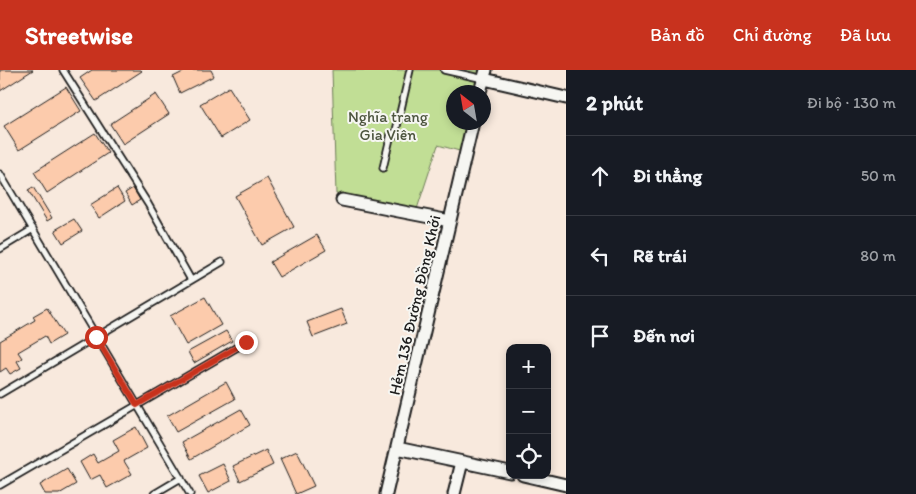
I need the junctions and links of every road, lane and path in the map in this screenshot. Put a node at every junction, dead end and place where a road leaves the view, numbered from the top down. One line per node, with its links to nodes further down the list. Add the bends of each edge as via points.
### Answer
1 (63, 70): 14 (lane, via 139,188)
2 (410, 70): 7 (lane, via 395,135 391,134)
3 (444, 70): 4 (lane)
4 (485, 74): 5 (street)
5 (566, 98)
6 (471, 130): 10 (street, Hẻm 136 Đường Đồng Khởi)
7 (383, 168)
8 (0, 174): 11 (lane)
9 (342, 200): 10 (street)
10 (450, 221): 19 (street, Hẻm 136 Đường Đồng Khởi)
11 (33, 229): 12 (lane); 15 (lane)
12 (0, 249)
13 (222, 262): 14 (lane)
14 (192, 280): 15 (lane)
15 (96, 337): 17 (lane); 18 (lane)
16 (246, 342): 18 (lane)
17 (0, 394)
18 (137, 405): 22 (lane); 25 (lane)
19 (397, 448): 20 (street); 28 (street, Hẻm 136 Đường Đồng Khởi)
20 (462, 462): 21 (street); 29 (street)
21 (506, 471)
22 (181, 478): 26 (lane); 27 (lane)
23 (542, 479): 24 (street)
24 (566, 484)
25 (0, 485)
26 (154, 494)
27 (190, 494)
28 (386, 494)
29 (454, 494)

